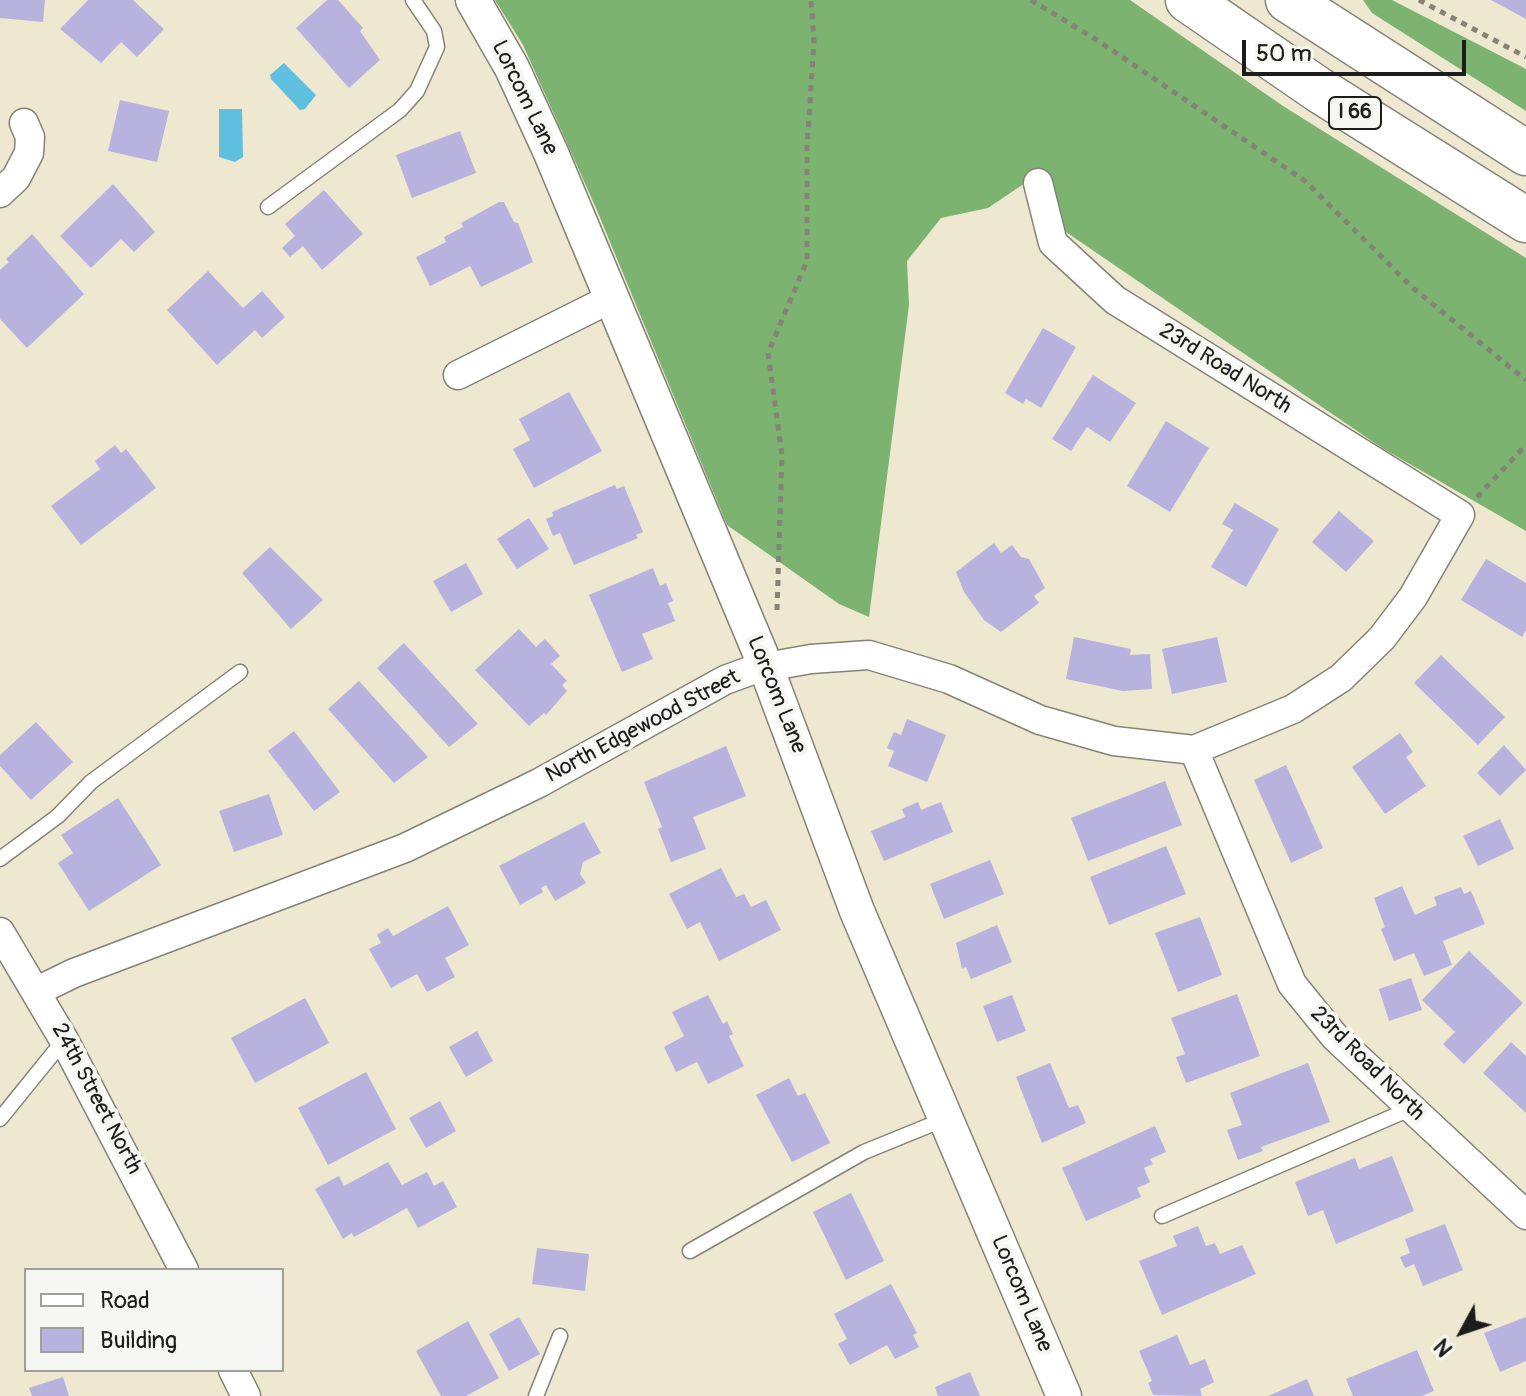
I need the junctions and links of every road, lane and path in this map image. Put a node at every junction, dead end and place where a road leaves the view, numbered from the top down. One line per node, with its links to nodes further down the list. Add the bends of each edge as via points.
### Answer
1 (413, 0): 13 (lane, via 434,31 437,47 417,91 400,110)
2 (473, 0): 15 (street, Lorcom Lane, via 525,95)
3 (811, 0): 20 (path, via 807,261 768,353 782,455)
4 (1031, 0): 17 (path, via 1305,181 1413,288)
5 (1188, 0): 14 (highway, I 66)
6 (1288, 0): 10 (highway, I 66)
7 (1419, 0): 8 (path)
8 (1526, 57)
9 (24, 123): 12 (street, via 29,153 16,178)
10 (1526, 153)
11 (1038, 183): 19 (street, 23rd Road North, via 1053,243 1115,300)
12 (0, 193)
13 (268, 207)
14 (1526, 220)
15 (612, 298): 16 (street); 21 (street, Lorcom Lane)
16 (458, 375)
17 (1526, 380)
18 (1526, 445): 19 (path)
19 (1460, 515): 23 (street, North Edgewood Street, via 1413,597 1382,638 1341,678 1293,709)
20 (779, 624)
21 (766, 667): 23 (street, North Edgewood Street, via 869,655 949,679 1040,720 1114,741); 26 (street, North Edgewood Street, via 725,680 528,789 405,848); 29 (street, Lorcom Lane, via 857,911)
22 (240, 672): 24 (lane, via 91,782 58,816)
23 (1194, 750): 28 (street, 23rd Road North, via 1292,984 1335,1037)
24 (0, 859)
25 (0, 932): 26 (street, 24th Street North)
26 (37, 991): 27 (street, 24th Street North)
27 (64, 1040): 30 (lane); 34 (street, 24th Street North)
28 (1410, 1109): 31 (street, 23rd Road North); 32 (lane)
29 (945, 1118): 33 (lane, via 864,1152); 39 (street, Lorcom Lane)
30 (0, 1119)
31 (1526, 1215)
32 (1162, 1216)
33 (690, 1251)
34 (183, 1268)
35 (560, 1336): 38 (lane)
36 (234, 1372): 37 (street)
37 (246, 1396)
38 (536, 1396)
39 (1064, 1396)

